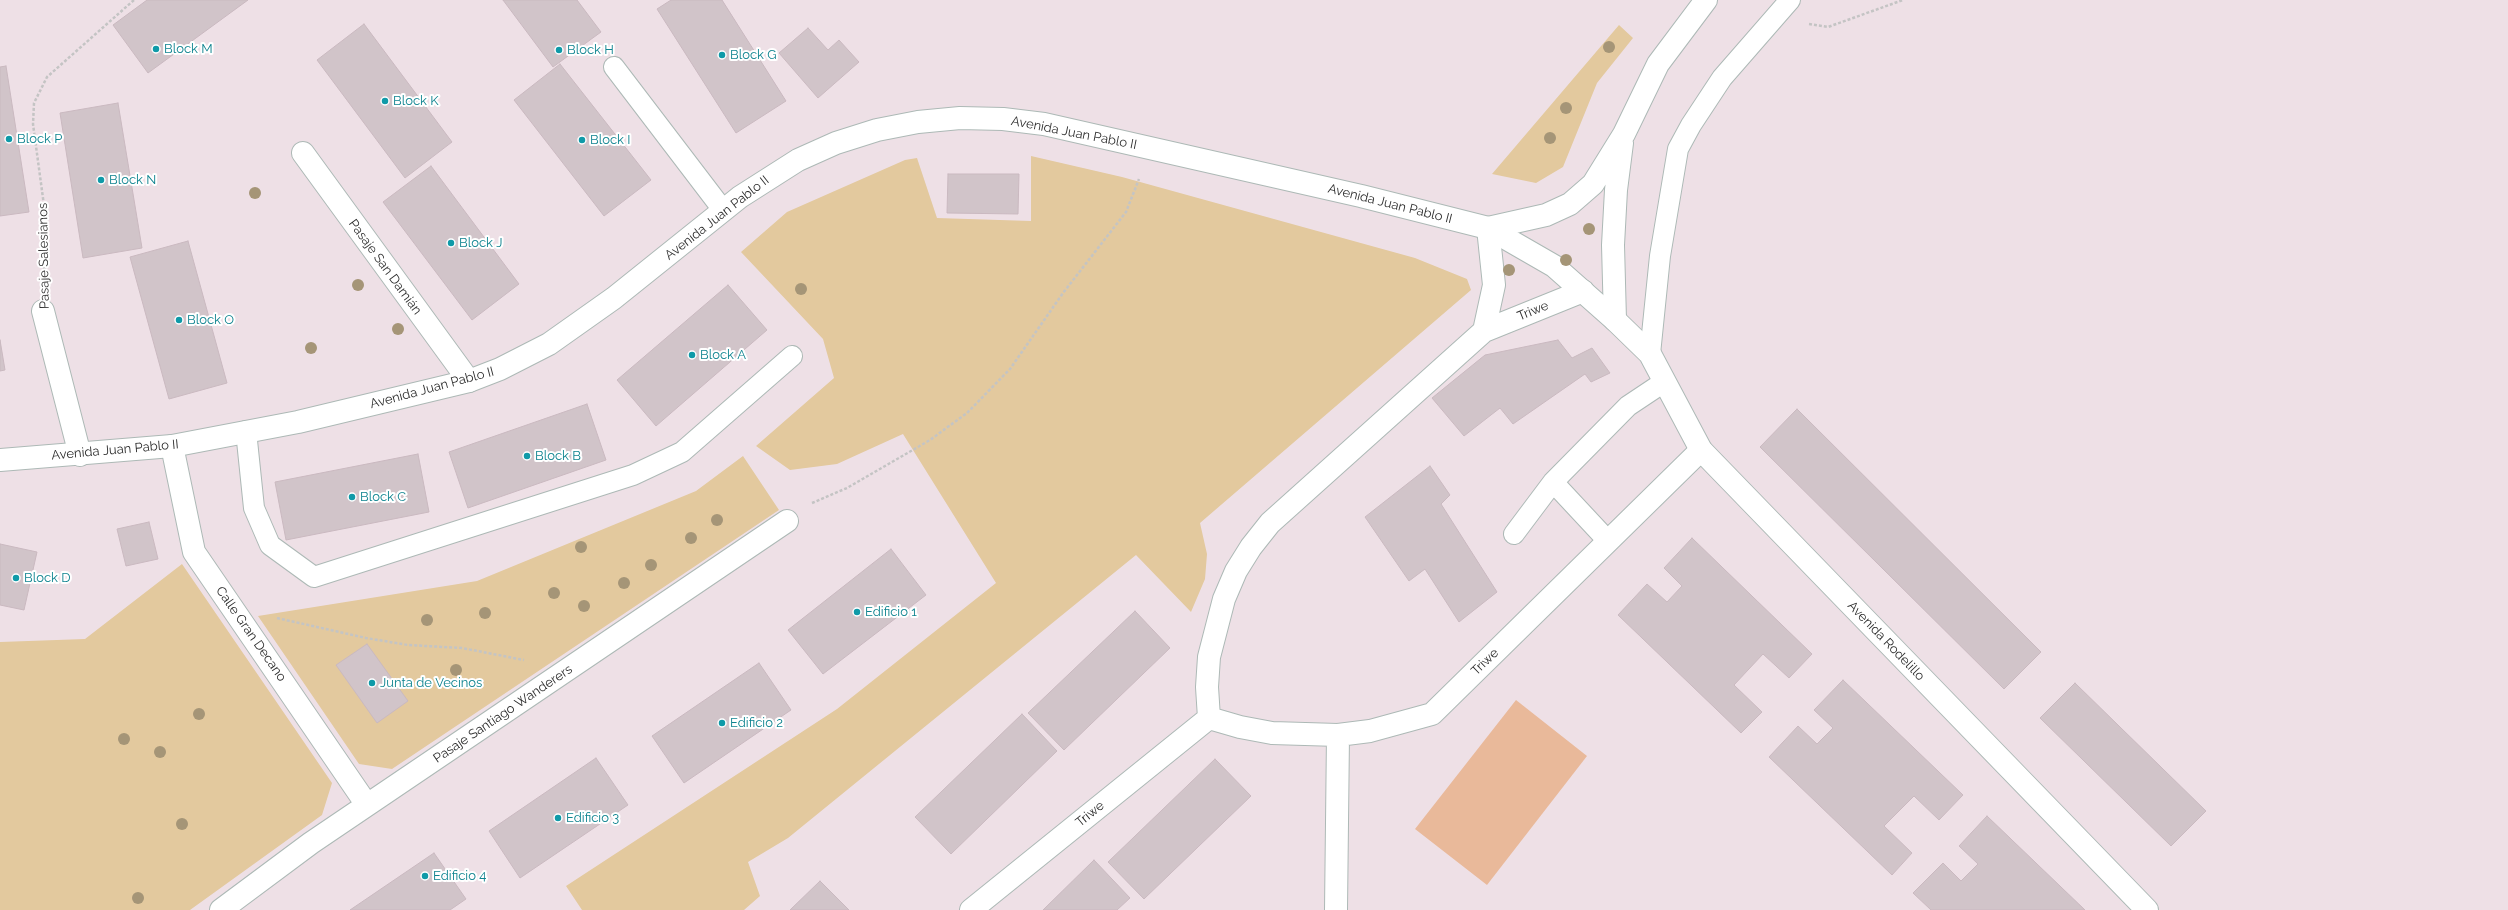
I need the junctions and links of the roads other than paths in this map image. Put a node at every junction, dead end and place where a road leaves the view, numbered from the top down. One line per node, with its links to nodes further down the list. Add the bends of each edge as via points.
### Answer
1 (1706, 0): 4 (street, via 1658,64)
2 (1790, 0): 12 (lane, via 1722,78 1678,149 1660,256)
3 (614, 68): 6 (lane)
4 (1624, 134): 7 (street, via 1593,184 1570,204 1546,215); 10 (street, via 1616,190 1613,245)
5 (303, 153): 14 (street, Pasaje San Damián)
6 (723, 210): 7 (street, Avenida Juan Pablo II, via 768,177 836,143 877,130 918,122 960,118 1044,124 1361,196); 14 (street, Avenida Juan Pablo II, via 614,298 549,344 500,369)
7 (1488, 228): 8 (street, Avenida Juan Pablo II, via 1554,266); 11 (street, via 1494,285)
8 (1583, 291): 10 (street, Avenida Juan Pablo II); 11 (street, Triwe)
9 (43, 311): 19 (street, Pasaje Salesianos)
10 (1615, 320): 12 (street, Avenida Juan Pablo II)
11 (1484, 331): 25 (street, Triwe, via 1270,523 1251,547 1236,572 1215,628 1209,657)
12 (1650, 354): 15 (street, Avenida Rodelillo)
13 (792, 356): 16 (lane, via 682,452 634,475 314,578 270,545 254,508)
14 (469, 381): 16 (street, Avenida Juan Pablo II, via 298,422)
15 (1664, 382): 18 (street, Avenida Rodelillo); 21 (lane, via 1628,406)
16 (246, 431): 17 (street, Avenida Juan Pablo II)
17 (172, 446): 19 (street, Avenida Juan Pablo II); 27 (street, Calle Gran Decano, via 194,552)
18 (1701, 450): 24 (street, Triwe); 31 (street, Avenida Rodelillo)
19 (80, 455): 20 (street, Avenida Juan Pablo II)
20 (0, 460)
21 (1553, 482): 23 (lane); 24 (lane)
22 (787, 521): 27 (street, Pasaje Santiago Wanderers)
23 (1514, 534)
24 (1608, 541): 26 (street, Triwe, via 1432,714 1370,731)
25 (1209, 718): 26 (street, Triwe, via 1272,733); 29 (street, Triwe)
26 (1338, 735): 30 (street)
27 (367, 805): 28 (street, Pasaje Santiago Wanderers)
28 (221, 910)
29 (971, 910)
30 (1336, 910)
31 (2147, 910)

